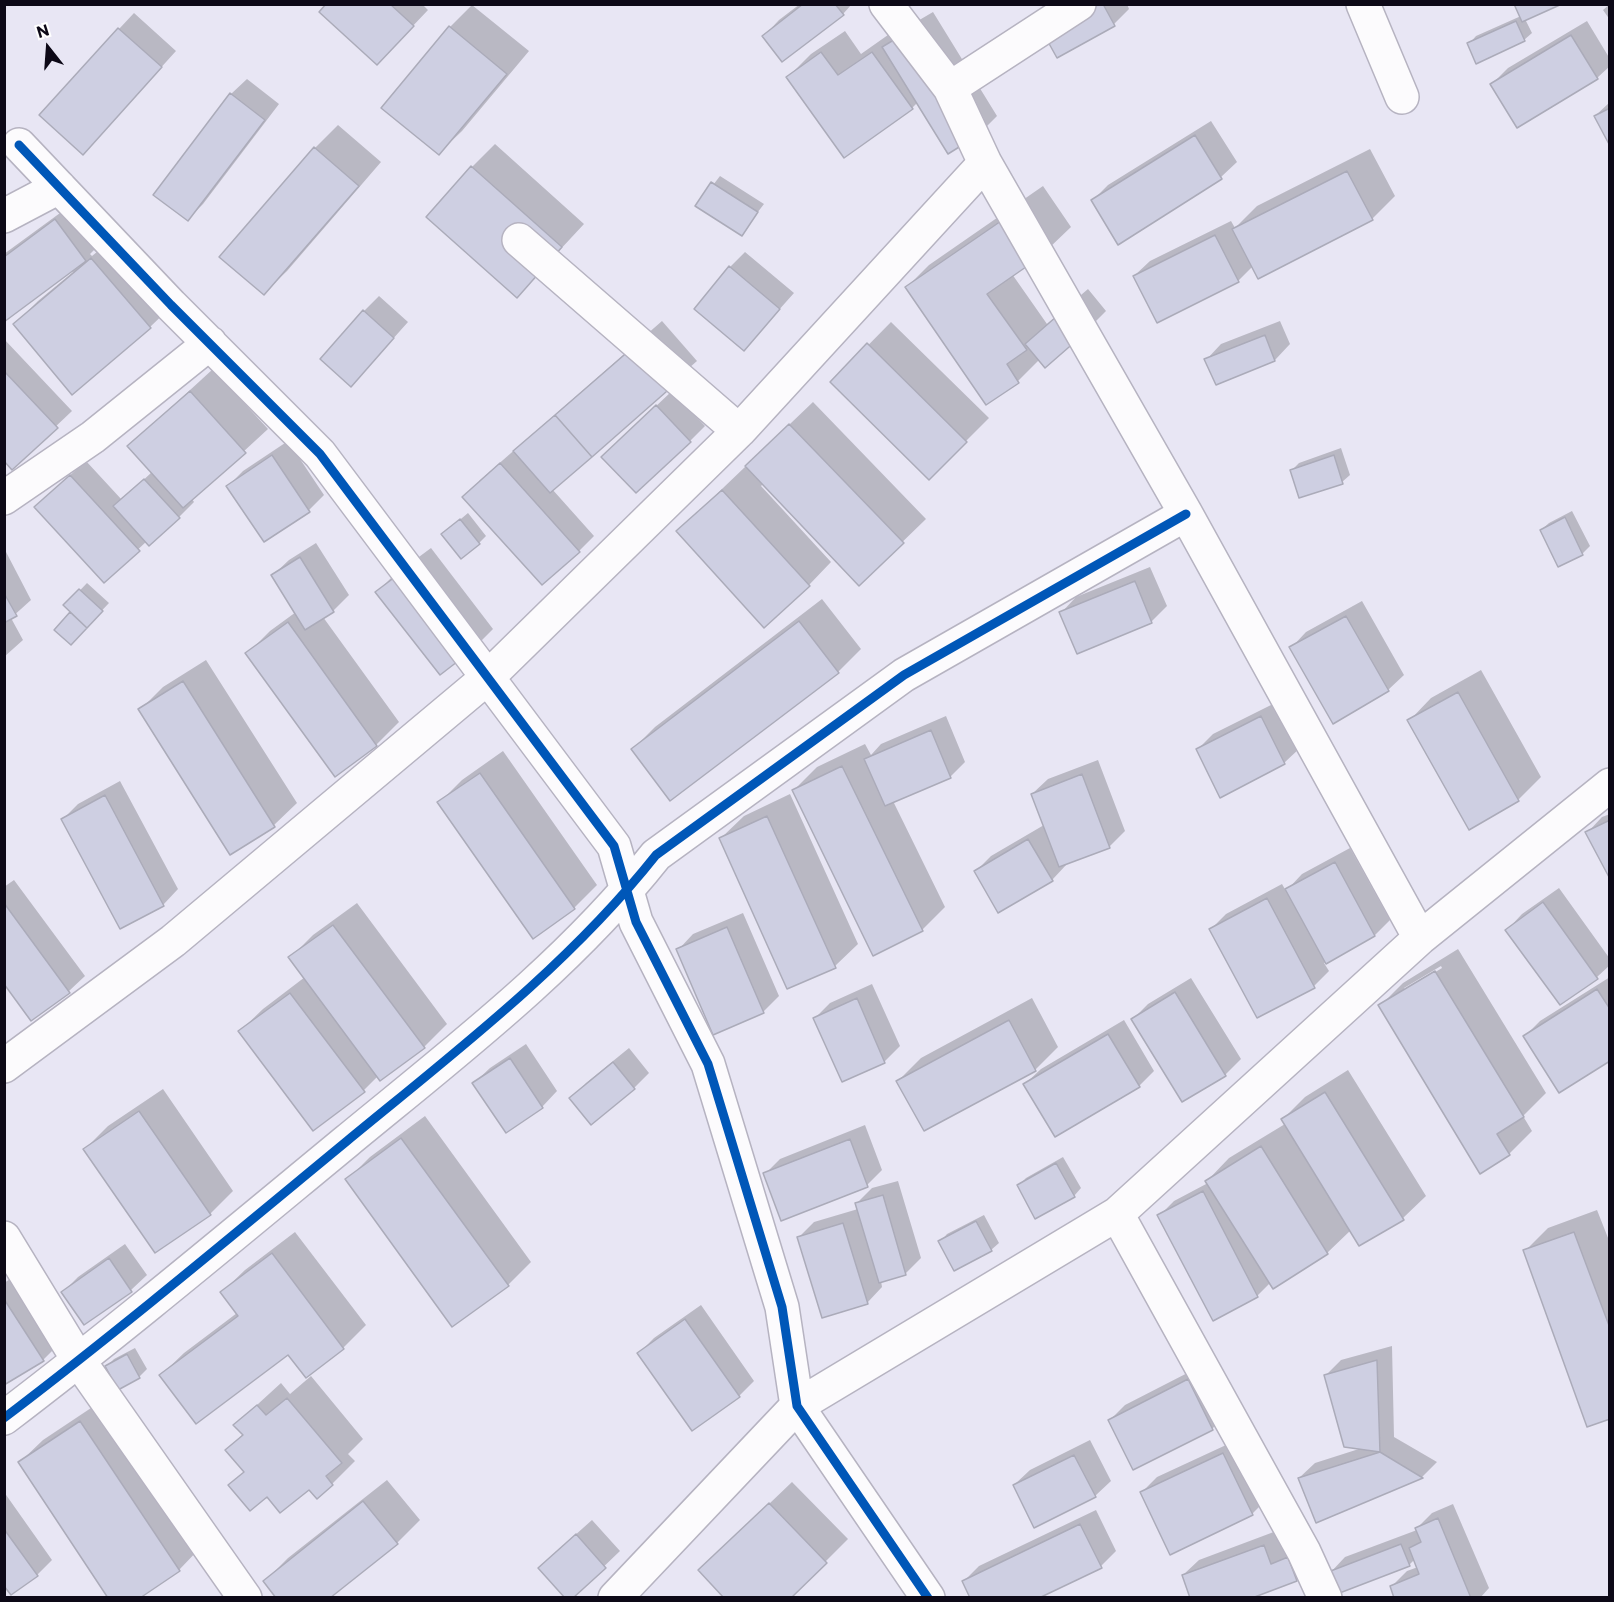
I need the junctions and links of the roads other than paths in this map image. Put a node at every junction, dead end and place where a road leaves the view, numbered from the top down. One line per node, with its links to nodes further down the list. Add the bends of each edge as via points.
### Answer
1 (886, 4): 4 (street)
2 (1079, 4): 4 (street)
3 (1363, 4): 5 (street)
4 (950, 88): 7 (street)
5 (1402, 97)
6 (19, 145): 8 (street)
7 (986, 163): 12 (street); 14 (street)
8 (59, 187): 9 (street); 11 (street)
9 (4, 216)
10 (519, 240): 12 (street)
11 (210, 343): 13 (street, via 93,437); 15 (street, via 320,454)
12 (739, 431): 15 (street)
13 (4, 498)
14 (1186, 514): 17 (street, via 904,675 656,855); 18 (street)
15 (488, 678): 17 (street, via 614,846); 19 (street, via 173,941)
16 (1610, 785): 18 (street)
17 (627, 892): 22 (street, via 513,1004); 23 (street, via 636,922 708,1064 782,1307)
18 (1420, 938): 20 (street)
19 (4, 1066)
20 (1117, 1214): 23 (street); 28 (street, via 1304,1552)
21 (4, 1238): 22 (street)
22 (79, 1361): 24 (street); 25 (street)
23 (796, 1406): 26 (street); 27 (street)
24 (4, 1418)
25 (245, 1598)
26 (615, 1598)
27 (928, 1598)
28 (1325, 1598)

